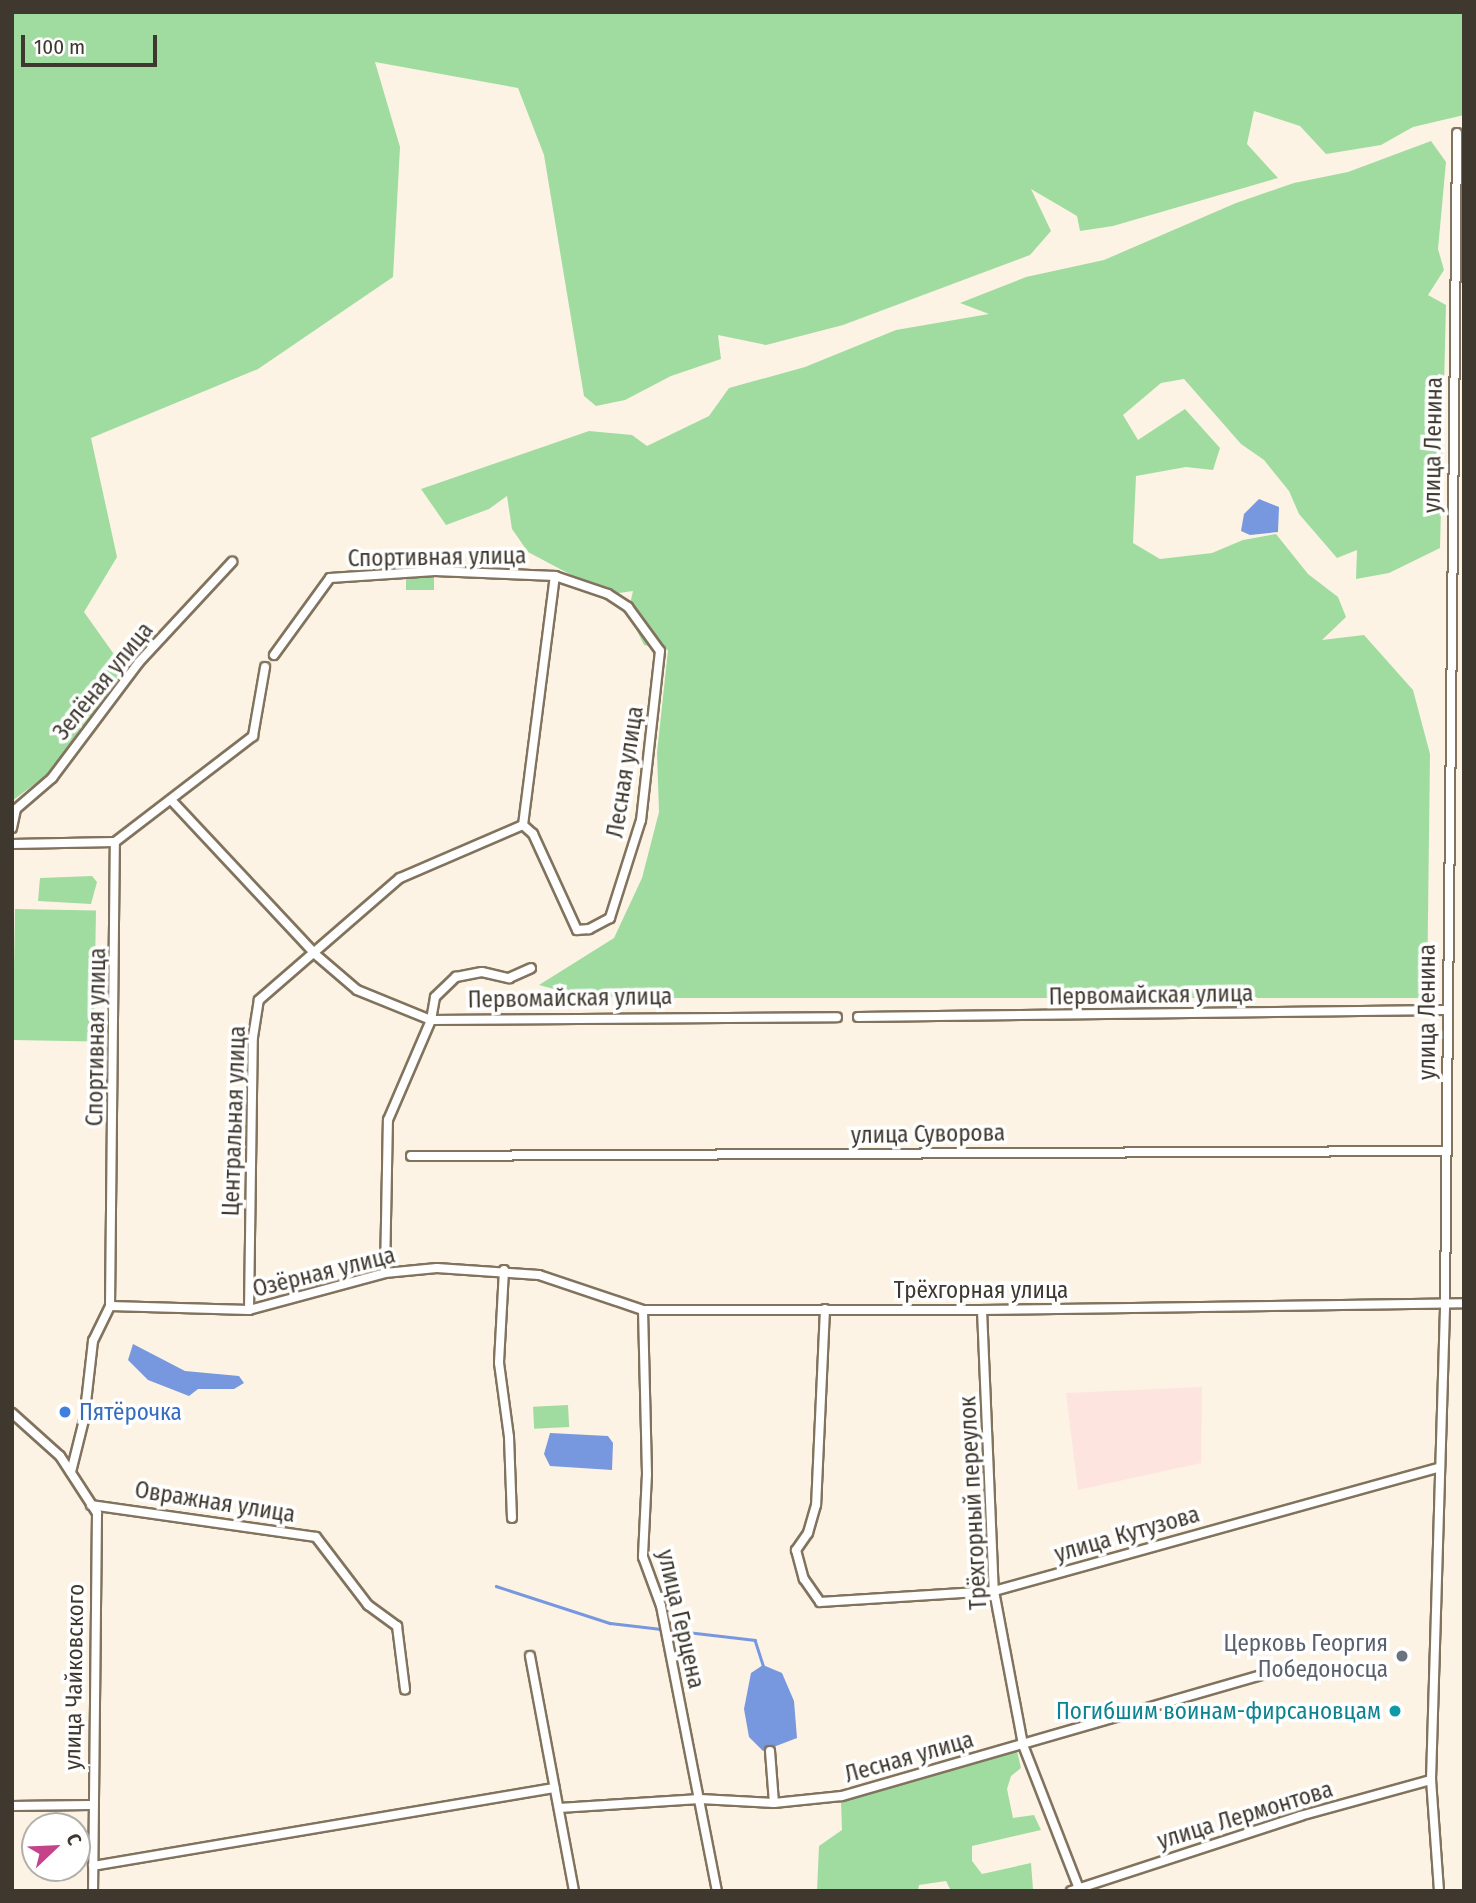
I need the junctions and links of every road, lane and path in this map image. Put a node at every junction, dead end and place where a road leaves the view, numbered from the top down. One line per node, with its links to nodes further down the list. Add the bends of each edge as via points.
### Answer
1 (1457, 133): 13 (street, улица Ленина)
2 (232, 562): 8 (street, Зелёная улица, via 139,662 52,779 16,809)
3 (555, 576): 4 (street, Спортивная улица, via 435,571 330,578); 7 (street); 7 (street, Лесная улица, via 608,593 628,607 660,651 641,820 610,918 577,930 533,834)
4 (274, 654)
5 (265, 667): 6 (street, via 253,736)
6 (172, 801): 9 (street); 11 (street)
7 (523, 825): 11 (street, Центральная улица, via 400,878)
8 (12, 828)
9 (115, 842): 10 (street); 23 (street, Спортивная улица)
10 (12, 844)
11 (315, 954): 16 (street, via 357,990); 25 (street, Центральная улица, via 259,1000 253,1037)
12 (531, 968): 16 (street, via 509,978 482,972 456,977 435,997)
13 (1445, 1010): 15 (street, Первомайская улица); 17 (street, улица Ленина)
14 (836, 1017): 16 (street, Первомайская улица)
15 (858, 1017)
16 (430, 1020): 20 (street, via 388,1120)
17 (1446, 1151): 18 (street, улица Суворова); 21 (street, улица Ленина)
18 (411, 1156)
19 (504, 1270): 20 (street, Озёрная улица); 26 (street, Трёхгорная улица, via 539,1275); 32 (street, via 499,1363 509,1437)
20 (385, 1273): 25 (street, Озёрная улица)
21 (1445, 1302): 22 (street, Трёхгорная улица); 27 (street, Трёхгорная улица); 29 (street, улица Ленина)
22 (1464, 1303)
23 (110, 1306): 25 (street, Озёрная улица); 30 (street, Спортивная улица, via 93,1341 84,1420)
24 (825, 1309): 26 (street, Трёхгорная улица); 27 (street, Трёхгорная улица); 33 (street, улица Кутузова, via 816,1505 808,1533 796,1550 804,1579 820,1602)
25 (249, 1310)
26 (643, 1310): 41 (street, улица Герцена, via 647,1474 643,1557 661,1606)
27 (982, 1310): 33 (street, Трёхгорный переулок)
28 (12, 1413): 30 (street, улица Чайковского)
29 (1437, 1468): 33 (street, улица Кутузова); 39 (street, улица Ленина)
30 (71, 1472): 31 (street, улица Чайковского)
31 (91, 1505): 36 (street, Овражная улица, via 316,1537 368,1605 397,1626); 44 (street, улица Чайковского, via 97,1513)
32 (512, 1518)
33 (994, 1591): 37 (street, Трёхгорный переулок)
34 (530, 1656): 40 (street)
35 (1259, 1676): 37 (street, Лесная улица)
36 (405, 1689)
37 (1023, 1745): 42 (street, Лесная улица, via 842,1796); 47 (street, Трёхгорный переулок)
38 (770, 1751): 42 (street)
39 (1431, 1780): 47 (street, улица Лермонтова, via 1300,1816); 51 (street, улица Ленина)
40 (554, 1788): 45 (street); 46 (street)
41 (700, 1799): 42 (street, Лесная улица); 45 (street, Лесная улица); 50 (street, улица Герцена)
42 (774, 1803)
43 (12, 1805): 44 (street)
44 (90, 1805): 46 (street, улица Чайковского)
45 (559, 1808): 49 (street)
46 (93, 1866): 48 (street, улица Чайковского)
47 (1076, 1890)
48 (93, 1891)
49 (574, 1891)
50 (717, 1891)
51 (1439, 1891)

